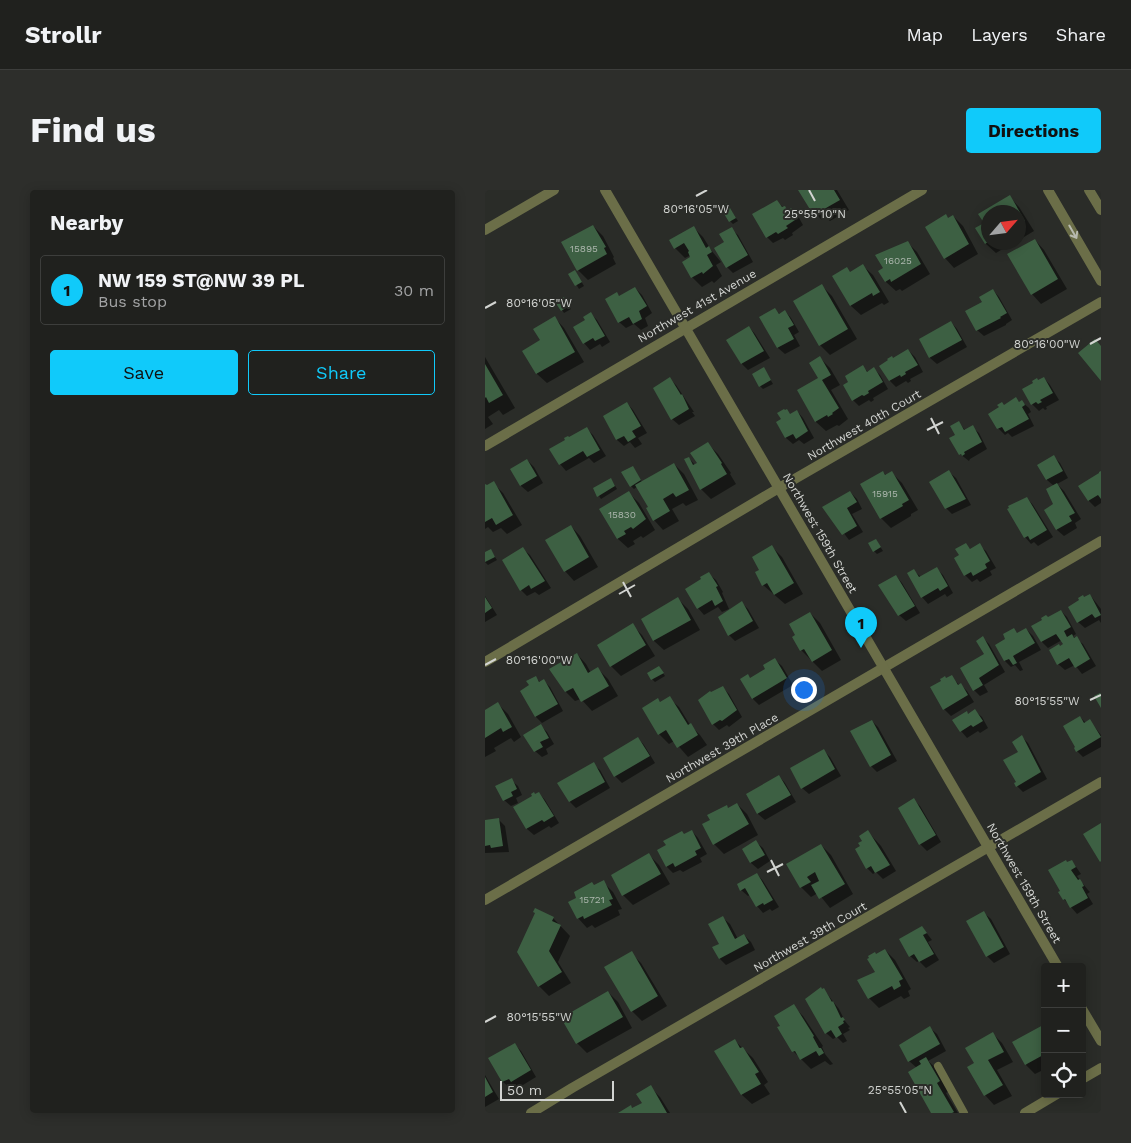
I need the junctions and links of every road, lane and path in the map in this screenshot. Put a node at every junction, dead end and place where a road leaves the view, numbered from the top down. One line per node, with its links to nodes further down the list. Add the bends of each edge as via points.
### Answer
1 (553, 190): 7 (street)
2 (605, 190): 10 (street, Northwest 159th Street)
3 (922, 190): 10 (street, Northwest 41st Avenue)
4 (1048, 190): 8 (street, one-way to 8)
5 (1089, 190): 6 (street)
6 (1101, 210)
7 (485, 230)
8 (1101, 280)
9 (1101, 302): 12 (street, Northwest 40th Court)
10 (686, 327): 11 (street, Northwest 41st Avenue); 12 (street, Northwest 159th Street)
11 (485, 446)
12 (779, 488): 14 (street, Northwest 40th Court); 15 (street, Northwest 159th Street)
13 (1101, 541): 15 (street, Northwest 39th Place)
14 (485, 662)
15 (883, 668): 17 (street, Northwest 159th Street); 18 (street, Northwest 39th Place)
16 (1101, 782): 17 (street, Northwest 39th Court)
17 (989, 848): 19 (street, Northwest 159th Street); 26 (street, Northwest 39th Court)
18 (485, 900)
19 (1056, 963)
20 (1086, 1016): 21 (street)
21 (1101, 1041)
22 (938, 1066): 27 (lane)
23 (1101, 1068): 24 (street)
24 (1086, 1077)
25 (1050, 1098): 28 (street)
26 (531, 1113)
27 (964, 1113)
28 (1025, 1113)

